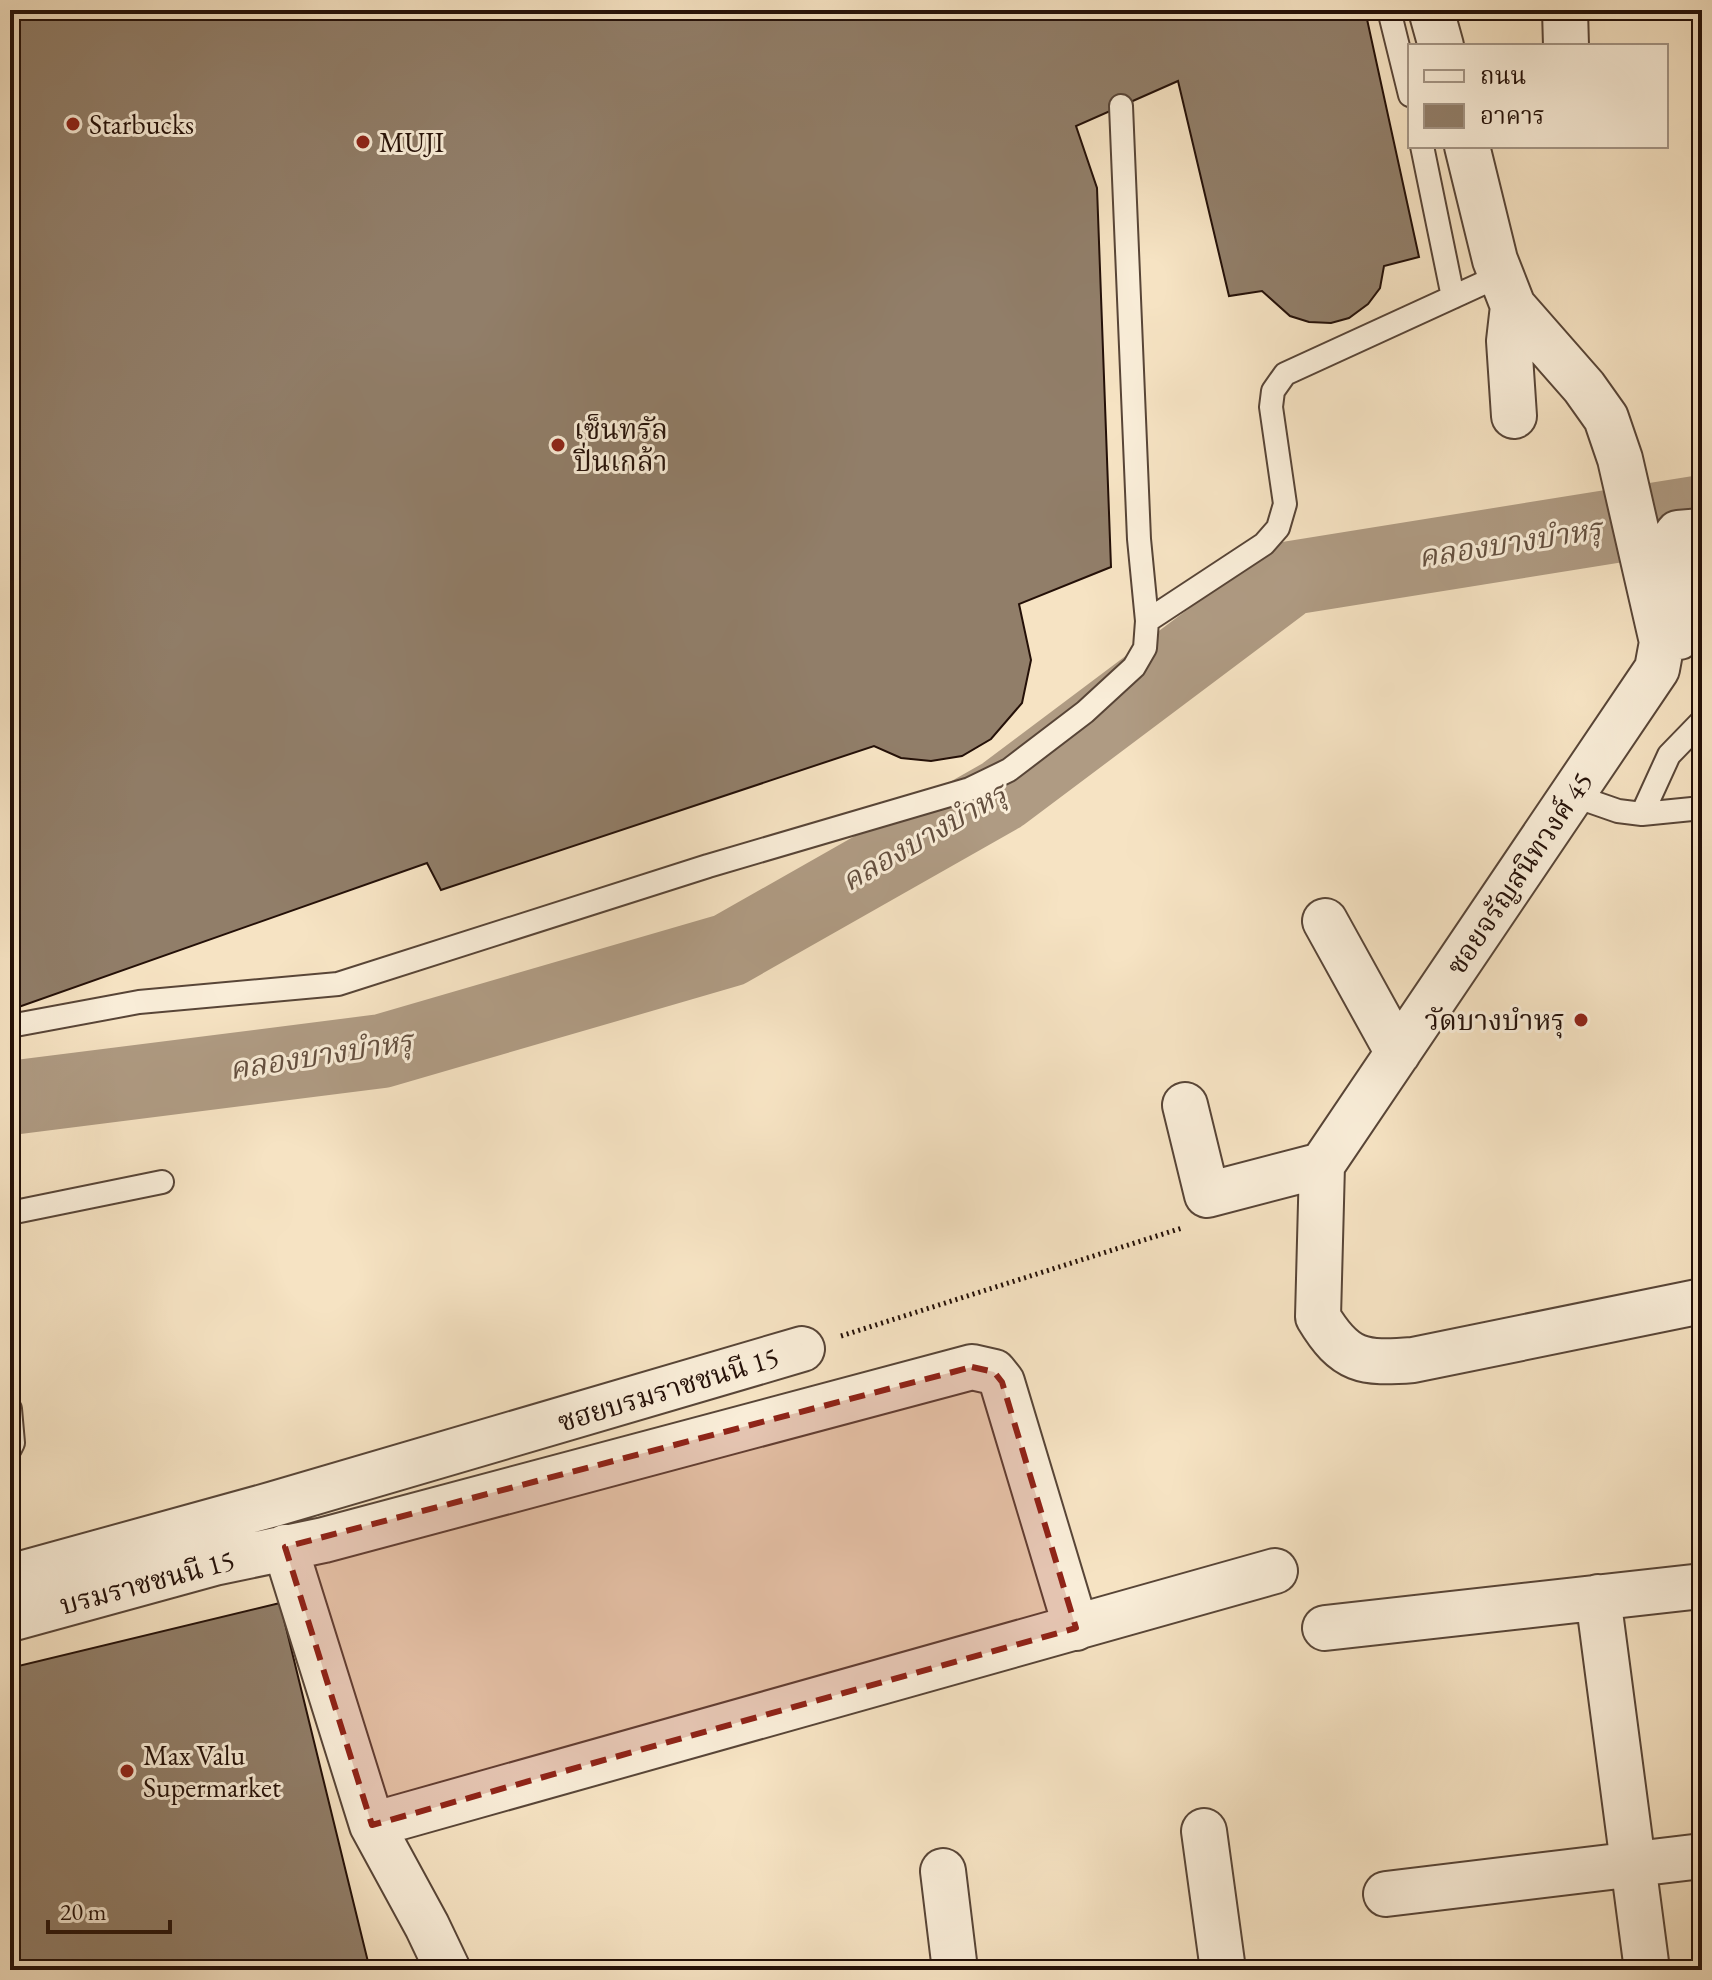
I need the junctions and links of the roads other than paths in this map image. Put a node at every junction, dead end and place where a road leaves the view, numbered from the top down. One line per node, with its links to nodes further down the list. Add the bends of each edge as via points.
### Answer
1 (1389, 10): 6 (lane)
2 (1431, 10): 4 (street)
3 (1565, 10): 5 (street)
4 (1440, 44)
5 (1566, 44)
6 (1408, 87)
7 (1121, 106): 14 (lane)
8 (1422, 148): 11 (lane)
9 (1468, 148): 10 (street)
10 (1507, 291): 11 (lane); 12 (street); 15 (street, via 1606,418 1620,459)
11 (1453, 297): 14 (lane, via 1285,374 1273,391 1271,407 1285,504 1278,528 1264,544)
12 (1514, 416)
13 (1702, 531): 15 (street, ซอยจรัญสนิทวงศ์ 45, via 1678,533 1673,540 1683,604 1678,639)
14 (1147, 621): 21 (lane, via 1145,648 1134,667 1009,770 970,789 338,984 139,1002)
15 (1661, 649): 17 (street, ซอยจรัญสนิทวงศ์ 45, via 1657,669)
16 (1702, 721): 19 (lane, via 1669,755)
17 (1572, 795): 19 (lane); 22 (street, ซอยจรัญสนิทวงศ์ 45)
18 (1702, 808): 19 (lane)
19 (1642, 814)
20 (1325, 921): 22 (street)
21 (10, 1026)
22 (1398, 1053): 24 (street, ซอยจรัญสนิทวงศ์ 45)
23 (1185, 1105): 24 (street, via 1207,1195)
24 (1322, 1165): 27 (street, via 1318,1317 1351,1355 1376,1363 1413,1360)
25 (162, 1182): 26 (lane)
26 (10, 1213)
27 (1702, 1301)
28 (802, 1349): 33 (street, ซฮยบรมราชชนนี 15)
29 (10, 1409): 30 (lane)
30 (10, 1449)
31 (285, 1547): 36 (street, บรมราชชนนี 15); 37 (street, บรมราชชนนี 15, via 983,1368 1002,1382); 39 (street)
32 (1275, 1571): 37 (street)
33 (10, 1577)
34 (1702, 1586): 35 (street)
35 (1598, 1597): 38 (street); 42 (street)
36 (10, 1619)
37 (1076, 1628): 39 (street)
38 (1325, 1628)
39 (372, 1825): 45 (street)
40 (1204, 1831): 47 (street)
41 (1702, 1856): 42 (street)
42 (1634, 1864): 44 (street); 48 (street)
43 (943, 1871): 46 (street)
44 (1386, 1894)
45 (448, 1970)
46 (955, 1970)
47 (1223, 1970)
48 (1647, 1970)

